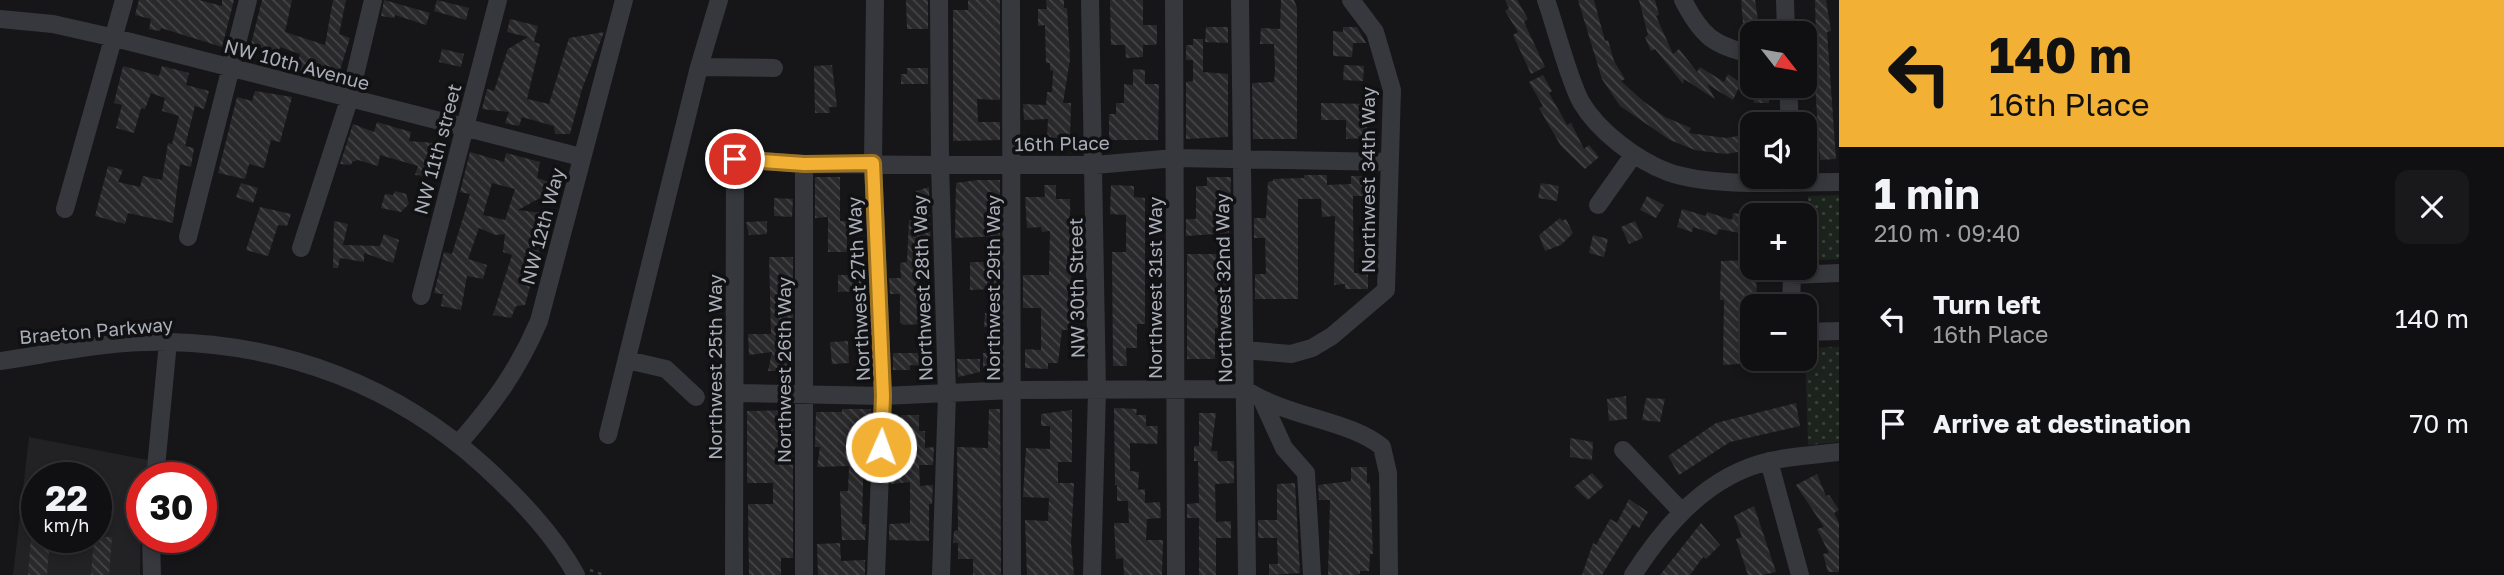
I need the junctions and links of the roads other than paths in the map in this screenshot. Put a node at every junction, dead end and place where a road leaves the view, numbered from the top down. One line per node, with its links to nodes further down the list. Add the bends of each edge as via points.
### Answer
1 (124, 0): 19 (street)
2 (248, 0): 22 (street)
3 (373, 0): 24 (street)
4 (624, 0): 27 (street, NW 12th Way)
5 (719, 0): 21 (street)
6 (875, 0): 32 (street, Northwest 27th Way)
7 (939, 0): 35 (street, Northwest 28th Way)
8 (1011, 0): 34 (street, Northwest 29th Way)
9 (1090, 0): 36 (street, NW 30th Street)
10 (1174, 0): 28 (street, Northwest 31st Way)
11 (1240, 0): 29 (street, Northwest 32nd Way)
12 (1350, 0): 31 (street, Northwest 34th Way, via 1375,33 1392,90)
13 (1546, 0): 26 (street, via 1581,101 1613,138)
14 (1683, 0): 20 (street, via 1697,28 1722,47)
15 (1785, 0): 18 (street)
16 (497, 7): 25 (street, NW 11th street)
17 (0, 19): 19 (street, NW 10th Avenue, via 53,24)
18 (1786, 21)
19 (115, 38): 22 (street, NW 10th Avenue); 41 (street)
20 (1740, 51)
21 (699, 67): 23 (street); 51 (street)
22 (230, 68): 24 (street, NW 10th Avenue); 42 (street)
23 (774, 68)
24 (349, 100): 25 (street, NW 10th Avenue); 43 (street)
25 (465, 126): 27 (street, NW 10th Avenue); 46 (street, NW 11th street)
26 (1634, 154): 37 (street, via 1668,172); 40 (street)
27 (581, 158): 64 (street, NW 12th Way, via 539,321 521,362)
28 (1175, 158): 29 (street, 16th Place); 36 (street, 16th Place); 54 (street, Northwest 31st Way)
29 (1243, 158): 31 (street, 16th Place); 50 (street, Northwest 32nd Way)
30 (735, 159): 33 (street, 16th Place); 57 (street, Northwest 25th Way)
31 (1390, 162): 50 (street, Northwest 34th Way, via 1388,283 1382,296 1312,348 1292,354)
32 (873, 163): 33 (street, 16th Place); 35 (street, 16th Place); 60 (street, Northwest 27th Way)
33 (804, 164): 58 (street, Northwest 26th Way)
34 (1013, 164): 35 (street, 16th Place); 36 (street, 16th Place); 53 (street, Northwest 29th Way)
35 (940, 165): 59 (street, Northwest 28th Way)
36 (1095, 165): 56 (street, NW 30th Street)
37 (1740, 180)
38 (1817, 181): 39 (street)
39 (1839, 182)
40 (1598, 205)
41 (65, 209)
42 (188, 237)
43 (301, 248)
44 (1839, 272): 45 (street, via 1793,275)
45 (1792, 294)
46 (421, 296)
47 (1839, 331): 48 (street)
48 (1817, 332)
49 (168, 342): 52 (street, Braeton Parkway); 64 (street, Braeton Parkway, via 236,348 330,370 392,399); 68 (street)
50 (1245, 350): 55 (street, Northwest 32nd Way)
51 (627, 360): 61 (street, via 666,369); 63 (street)
52 (0, 361)
53 (1013, 390): 56 (street); 59 (street); 77 (street, Northwest 29th Way)
54 (1175, 390): 55 (street); 56 (street); 79 (street, Northwest 31st Way)
55 (1245, 390): 62 (street); 80 (street, Northwest 32nd Way)
56 (1097, 391): 78 (street, NW 30th Street)
57 (736, 393): 58 (street); 73 (street, Northwest 25th Way)
58 (804, 394): 60 (street); 74 (street, Northwest 26th Way)
59 (947, 394): 60 (street); 76 (street, Northwest 28th Way)
60 (883, 396): 75 (street, Northwest 27th Way)
61 (696, 397)
62 (1263, 402): 81 (street, via 1284,448 1307,473); 82 (street, via 1363,436 1382,447 1388,473)
63 (608, 435)
64 (459, 443): 72 (street, Braeton Parkway, via 513,492)
65 (1623, 450): 69 (street)
66 (1839, 452): 67 (street)
67 (1769, 461): 69 (street, via 1721,480); 84 (street)
68 (157, 462)
69 (1682, 512): 83 (street, via 1654,542)
70 (151, 553): 71 (street)
71 (152, 575)
72 (576, 575)
73 (734, 575)
74 (804, 575)
75 (876, 575)
76 (941, 575)
77 (1012, 575)
78 (1092, 575)
79 (1176, 575)
80 (1247, 575)
81 (1312, 575)
82 (1389, 575)
83 (1633, 575)
84 (1800, 575)

